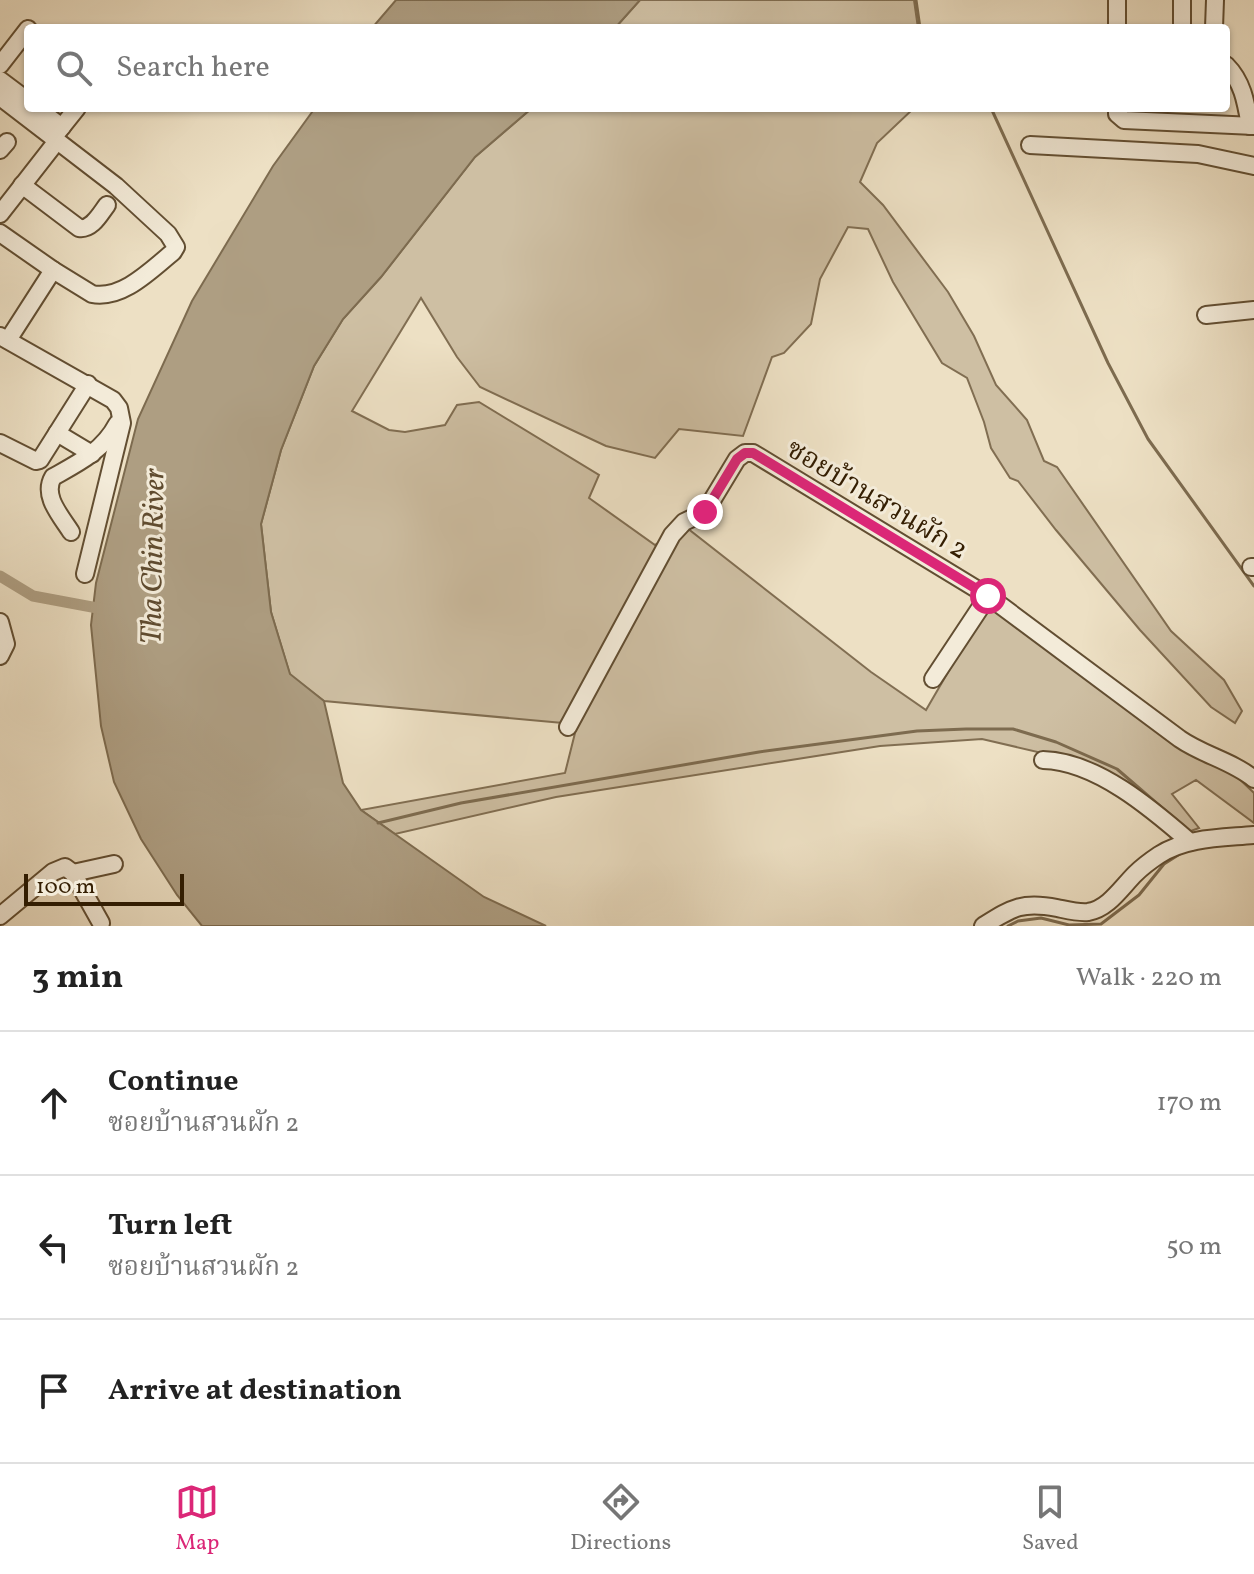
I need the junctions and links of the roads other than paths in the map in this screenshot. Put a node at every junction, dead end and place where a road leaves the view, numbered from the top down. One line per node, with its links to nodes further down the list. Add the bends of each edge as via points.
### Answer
1 (1117, 0): 4 (street)
2 (1182, 0): 5 (street)
3 (1215, 0): 6 (street)
4 (1117, 24)
5 (1182, 24)
6 (1214, 24)
7 (24, 35): 8 (street)
8 (0, 65)
9 (1230, 69): 17 (street)
10 (0, 80): 12 (street)
11 (0, 97): 18 (street)
12 (24, 98)
13 (40, 112): 18 (street)
14 (74, 112): 18 (street)
15 (1117, 112): 16 (street, via 1124,120)
16 (1180, 115): 17 (street)
17 (1252, 126)
18 (57, 135): 21 (street); 25 (street, via 176,247 139,279 99,295)
19 (1030, 145): 20 (street, via 1198,154)
20 (1254, 166)
21 (22, 185): 22 (street, via 83,229); 23 (street)
22 (107, 205)
23 (0, 214)
24 (0, 233): 25 (street)
25 (53, 270): 28 (street)
26 (1254, 310): 27 (street)
27 (1206, 315)
28 (4, 338): 29 (street)
29 (88, 384): 30 (street, via 113,400); 31 (street)
30 (121, 416): 33 (street); 35 (street)
31 (57, 433): 32 (street, via 36,461); 33 (street)
32 (0, 443)
33 (92, 454): 34 (street, via 49,484 53,503)
34 (71, 532)
35 (85, 574)
36 (988, 596): 39 (street); 40 (street, ซอยบ้านสวนผัก 2, via 753,453 745,453 729,469 705,512 672,535); 42 (street, ซอยบ้านสวนผัก 2, via 1194,749)
37 (0, 622): 38 (street, via 6,644)
38 (0, 656)
39 (933, 679)
40 (568, 727)
41 (1043, 760): 44 (street, via 1072,766 1127,792)
42 (1254, 779)
43 (1254, 835): 44 (street)
44 (1190, 842): 49 (street, via 1160,854 1109,902 1088,912 1019,906)
45 (114, 864): 46 (street)
46 (73, 873): 47 (street, via 65,867 53,872); 48 (street)
47 (0, 916)
48 (101, 923)
49 (983, 926)

